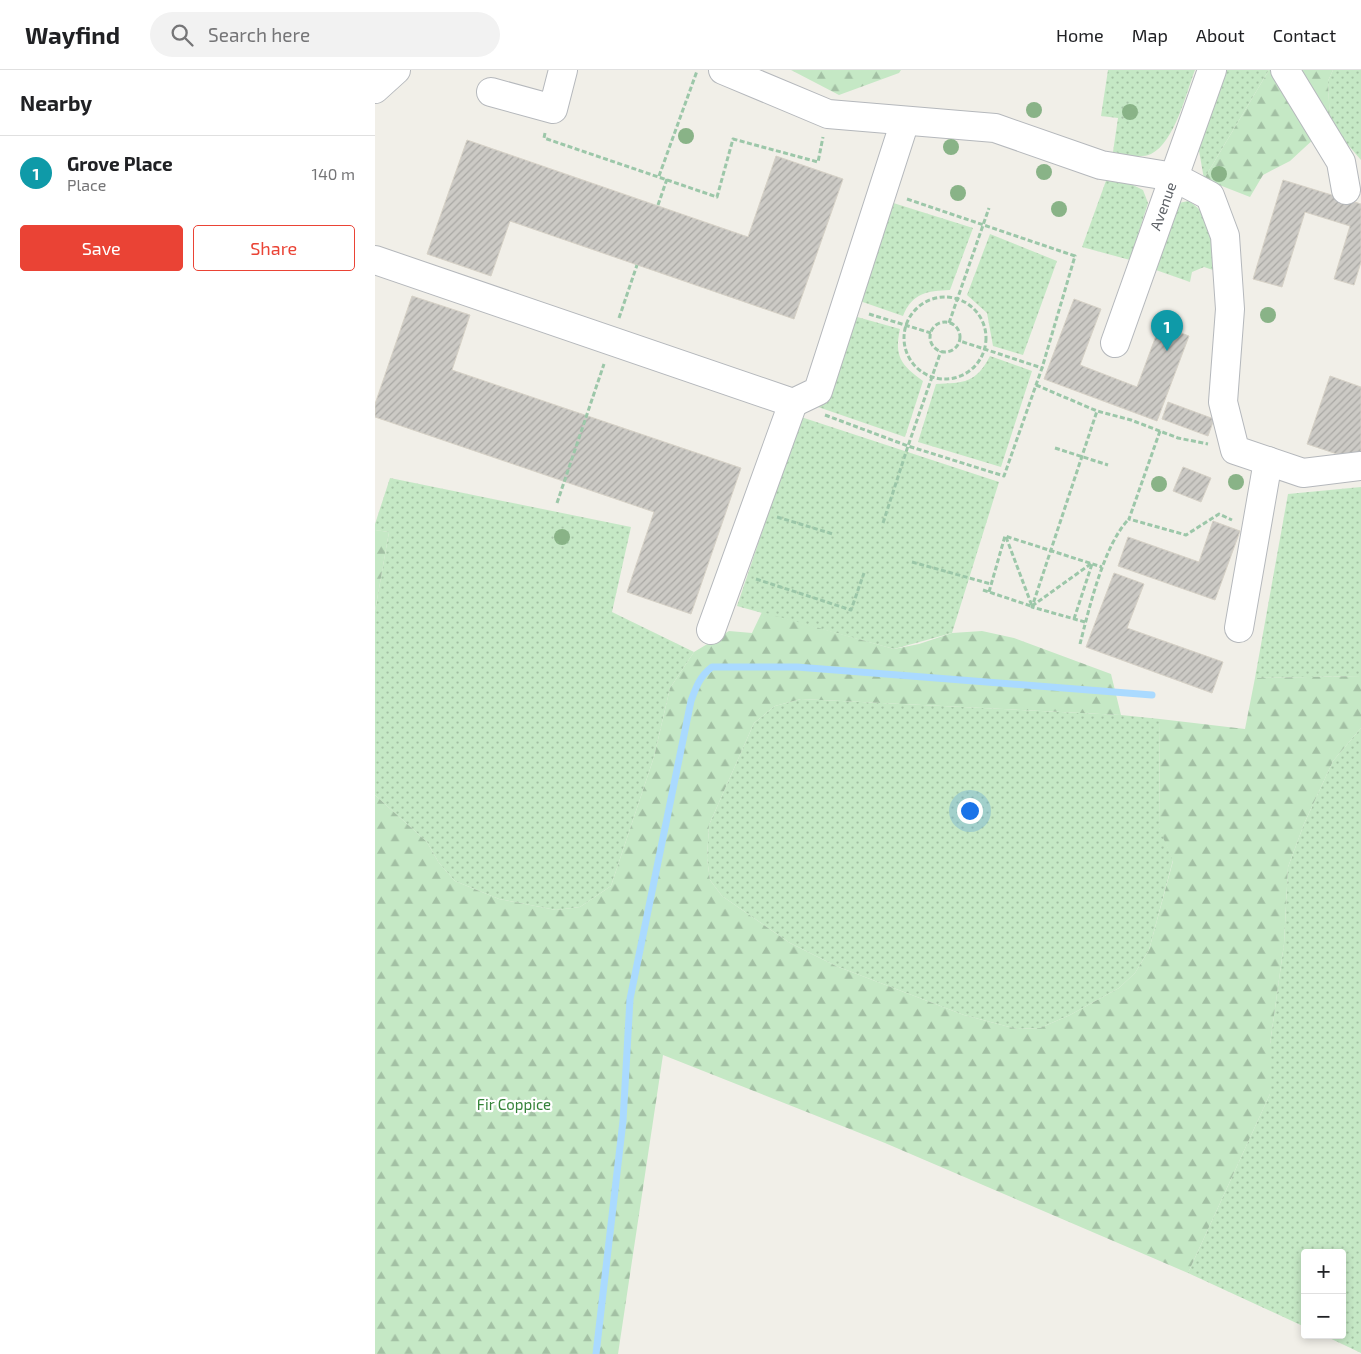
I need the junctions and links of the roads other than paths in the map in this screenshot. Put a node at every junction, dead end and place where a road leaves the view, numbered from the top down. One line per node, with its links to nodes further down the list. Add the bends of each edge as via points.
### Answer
1 (396, 70): 6 (lane)
2 (563, 70): 7 (lane, via 553,109)
3 (723, 70): 8 (lane, via 828,114)
4 (1212, 70): 9 (lane, Avenue)
5 (1285, 70): 10 (lane, via 1341,162)
6 (375, 89)
7 (491, 92)
8 (905, 121): 9 (lane, via 995,128 1101,165); 13 (lane, via 818,391)
9 (1174, 177): 12 (lane, Avenue); 14 (lane, via 1209,196 1225,236 1230,309 1223,402 1235,450)
10 (1346, 190)
11 (375, 260): 13 (lane)
12 (1115, 343)
13 (793, 403): 17 (lane)
14 (1267, 461): 15 (lane, via 1303,473); 16 (lane)
15 (1361, 466)
16 (1239, 628)
17 (711, 630)

